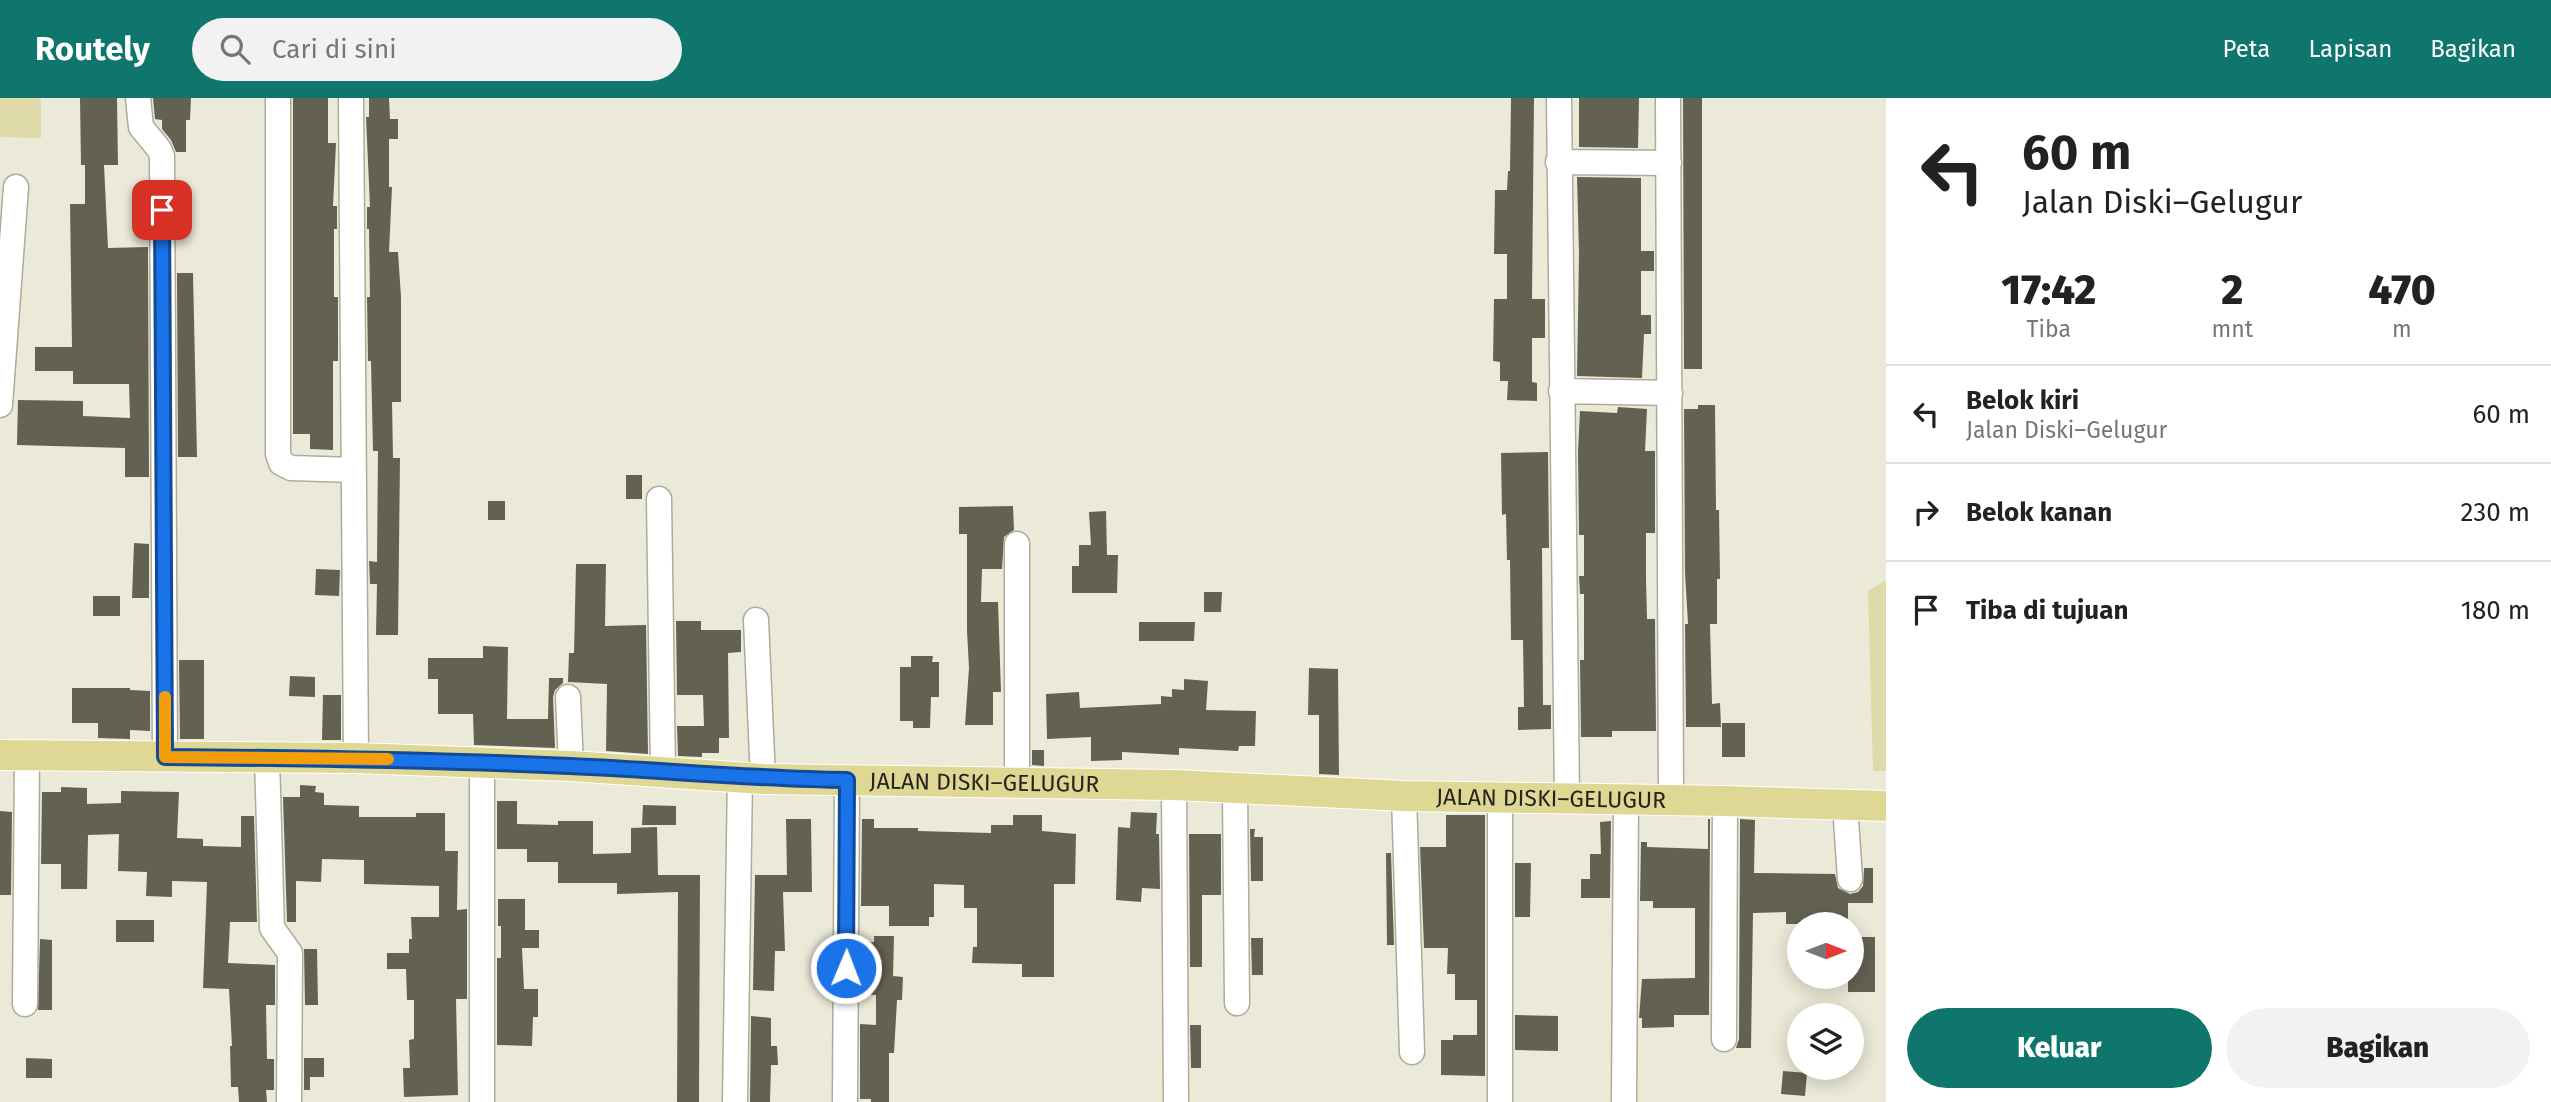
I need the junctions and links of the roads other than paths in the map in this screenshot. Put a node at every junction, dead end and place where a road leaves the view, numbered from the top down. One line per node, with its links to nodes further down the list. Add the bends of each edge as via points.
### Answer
1 (138, 98): 18 (street, via 141,127 162,156)
2 (278, 98): 12 (street, via 278,454 281,463 292,468)
3 (351, 98): 12 (street)
4 (1559, 98): 6 (street)
5 (1668, 98): 7 (street)
6 (1558, 162): 7 (street); 9 (street)
7 (1669, 163): 10 (street)
8 (16, 187): 11 (street)
9 (1561, 391): 10 (street); 31 (street)
10 (1670, 393): 33 (street)
11 (0, 405)
12 (353, 470): 20 (street)
13 (659, 499): 23 (street)
14 (1017, 544): 26 (street)
15 (756, 620): 24 (street)
16 (568, 697): 22 (street)
17 (13, 755): 18 (main road, JALAN DISKI–GELUGUR); 39 (street)
18 (165, 757): 19 (main road, JALAN DISKI–GELUGUR)
19 (267, 758): 20 (main road, JALAN DISKI–GELUGUR); 42 (street, via 272,928 289,953)
20 (356, 758): 21 (main road, JALAN DISKI–GELUGUR)
21 (482, 763): 22 (main road, JALAN DISKI–GELUGUR); 43 (street)
22 (571, 766): 23 (main road, JALAN DISKI–GELUGUR)
23 (663, 771): 24 (main road, JALAN DISKI–GELUGUR)
24 (751, 777): 25 (main road, JALAN DISKI–GELUGUR); 44 (street)
25 (847, 780): 26 (main road, JALAN DISKI–GELUGUR); 45 (street)
26 (1017, 783): 27 (main road, JALAN DISKI–GELUGUR)
27 (1174, 785): 28 (main road, JALAN DISKI–GELUGUR); 46 (street)
28 (1235, 789): 29 (main road, JALAN DISKI–GELUGUR); 38 (street)
29 (1404, 796): 30 (main road, JALAN DISKI–GELUGUR); 41 (street)
30 (1500, 797): 31 (main road, JALAN DISKI–GELUGUR); 47 (street)
31 (1567, 798): 32 (main road, JALAN DISKI–GELUGUR)
32 (1626, 799): 33 (main road, JALAN DISKI–GELUGUR); 48 (street)
33 (1671, 800): 34 (main road, JALAN DISKI–GELUGUR)
34 (1725, 801): 35 (main road, JALAN DISKI–GELUGUR); 40 (street)
35 (1845, 805): 36 (main road, JALAN DISKI–GELUGUR); 37 (street)
36 (1886, 806)
37 (1850, 879)
38 (1237, 1003)
39 (25, 1004)
40 (1724, 1038)
41 (1412, 1052)
42 (289, 1102)
43 (482, 1102)
44 (736, 1102)
45 (845, 1102)
46 (1175, 1102)
47 (1500, 1102)
48 (1624, 1102)

